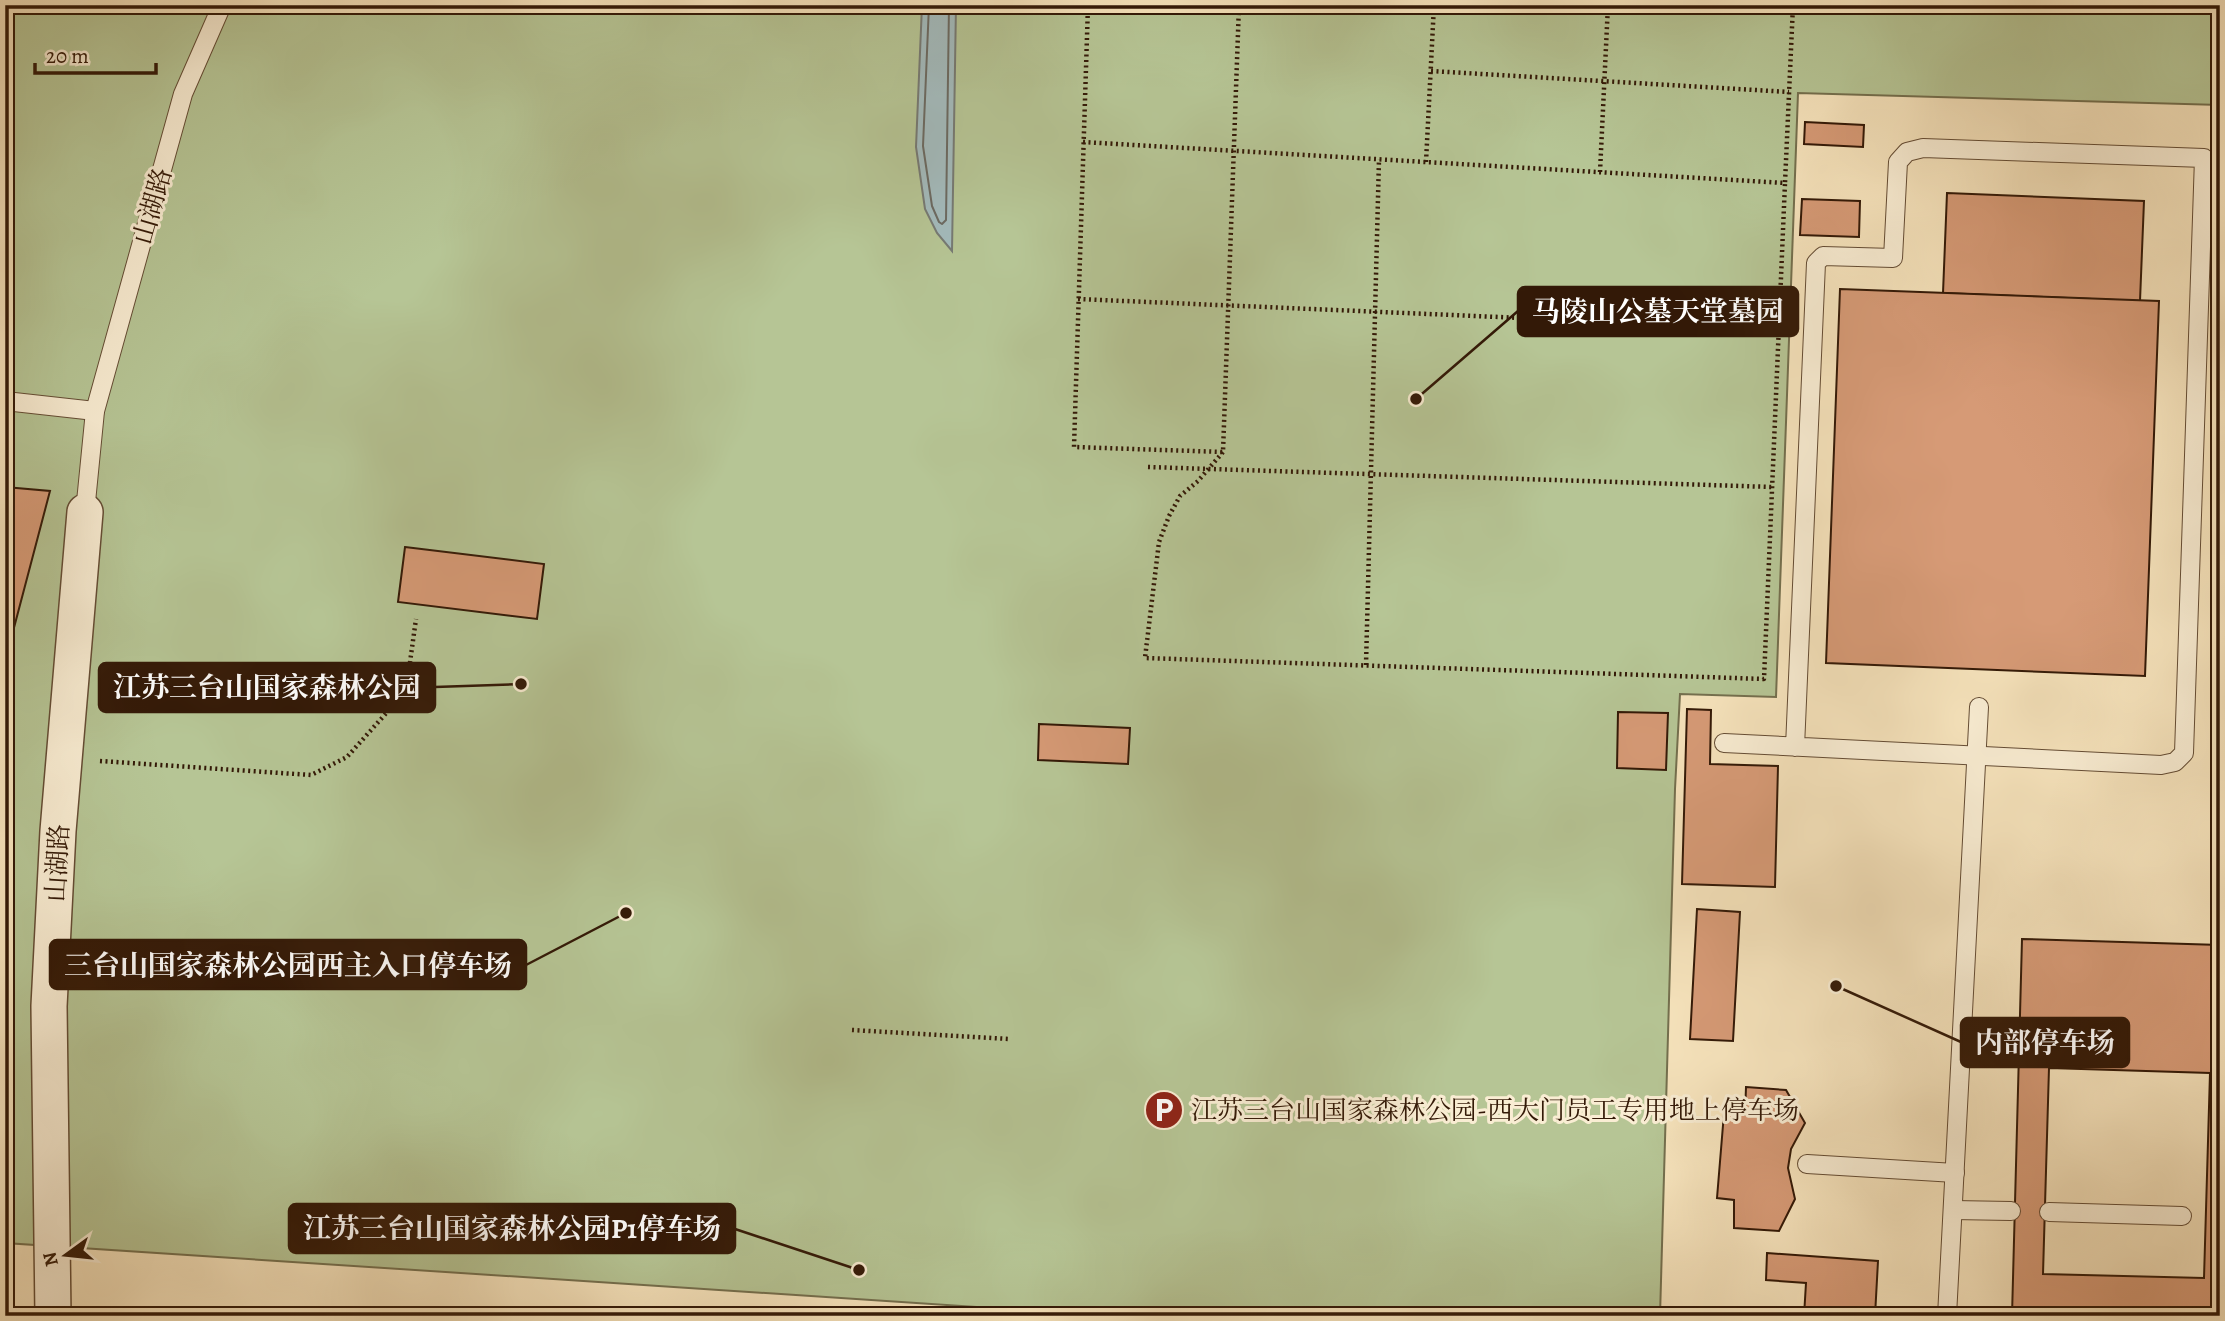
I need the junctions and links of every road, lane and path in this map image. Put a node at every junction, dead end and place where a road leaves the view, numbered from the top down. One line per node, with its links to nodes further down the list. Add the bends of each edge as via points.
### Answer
1 (222, 5): 21 (lane, 山湖路, via 183,94)
2 (1088, 5): 10 (path)
3 (1239, 5): 11 (path)
4 (1434, 5): 7 (path)
5 (1608, 5): 8 (path)
6 (1793, 5): 9 (path)
7 (1431, 71): 8 (path); 13 (path)
8 (1604, 80): 9 (path); 14 (path)
9 (1789, 92): 15 (path)
10 (1083, 142): 11 (path); 16 (path)
11 (1234, 150): 12 (path); 17 (path)
12 (1378, 159): 13 (path); 18 (path)
13 (1426, 162): 14 (path)
14 (1600, 172): 15 (path)
15 (1785, 183): 19 (path)
16 (1078, 299): 17 (path); 22 (path, via 1074,447)
17 (1228, 305): 18 (path); 22 (path)
18 (1375, 312): 19 (path); 25 (path)
19 (1779, 329): 26 (path)
20 (5, 401): 21 (lane)
21 (95, 411): 27 (lane, 山湖路)
22 (1223, 452): 24 (path)
23 (1148, 467): 24 (path)
24 (1209, 469): 25 (path); 29 (path, via 1180,496 1159,542 1145,658)
25 (1371, 474): 26 (path); 29 (path)
26 (1772, 487): 29 (path, via 1764,679)
27 (85, 512): 34 (street, 山湖路)
28 (416, 619): 34 (path, via 406,691 347,757 311,775)
29 (1366, 666)
30 (1979, 707): 33 (lane)
31 (1724, 743): 32 (lane)
32 (1796, 747): 33 (lane); 33 (lane, via 1816,263 1823,256 1893,258 1898,162 1907,152 1923,148 2204,158 2185,753 2175,762 2161,765)
33 (1977, 756): 38 (lane)
34 (64, 758): 43 (street, 山湖路, via 49,1006)
35 (852, 1030): 36 (path)
36 (1009, 1039)
37 (1807, 1164): 38 (lane)
38 (1955, 1173): 39 (lane)
39 (1953, 1210): 40 (lane); 44 (lane)
40 (2011, 1211)
41 (2049, 1212): 42 (lane)
42 (2182, 1216)
43 (52, 1316)
44 (1947, 1316)

